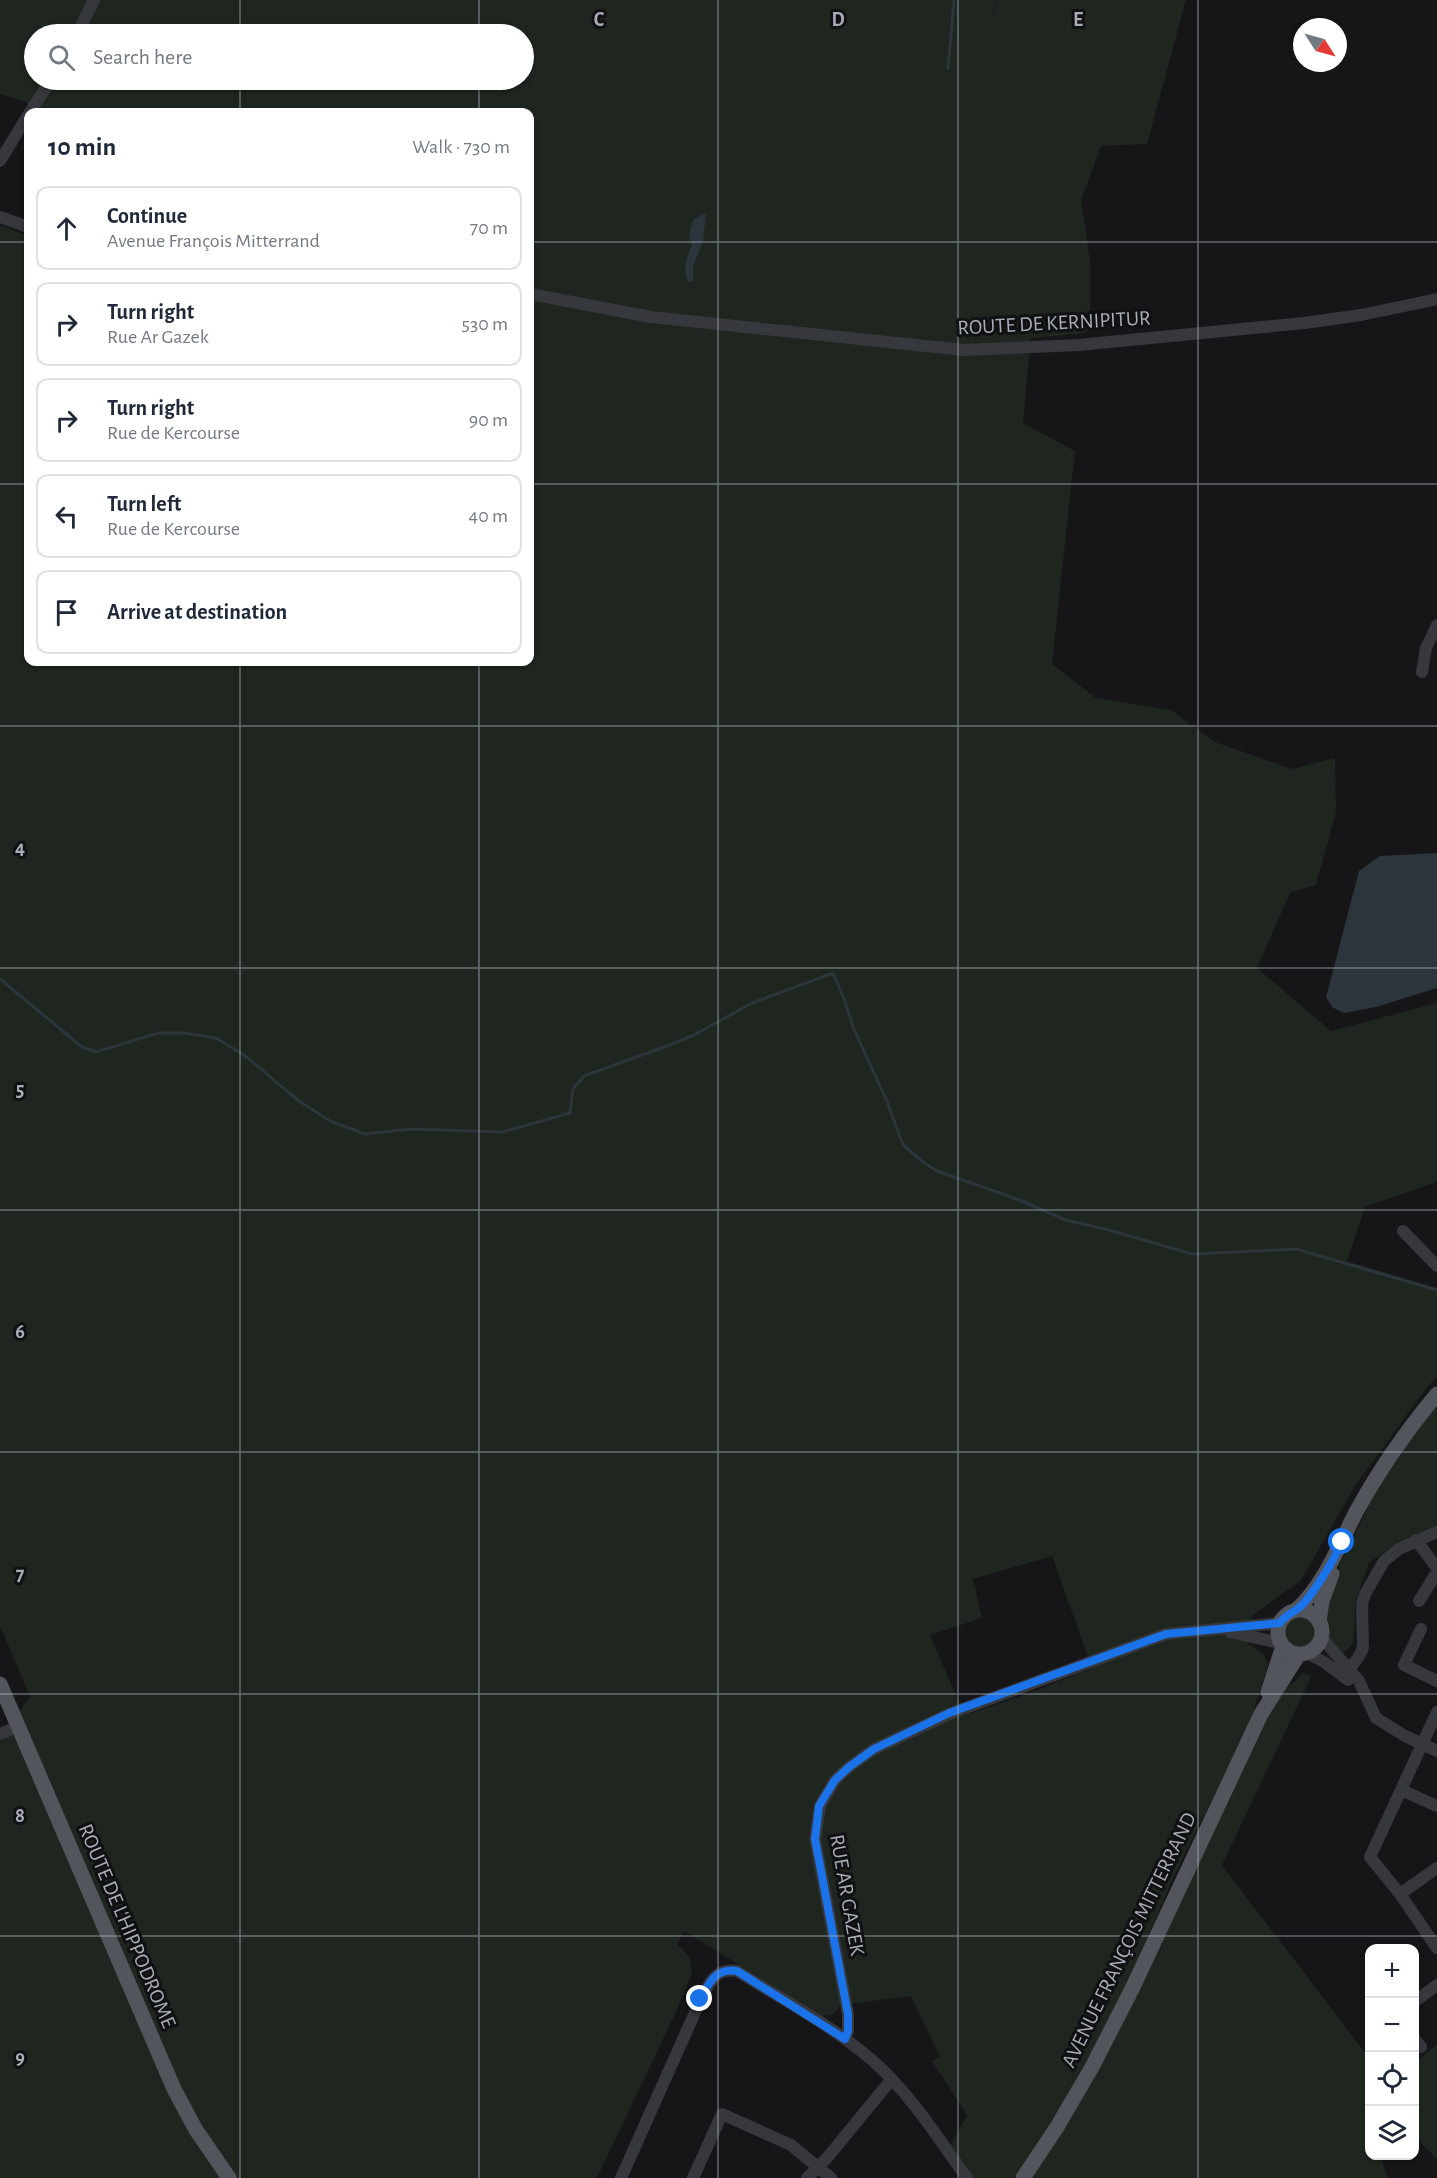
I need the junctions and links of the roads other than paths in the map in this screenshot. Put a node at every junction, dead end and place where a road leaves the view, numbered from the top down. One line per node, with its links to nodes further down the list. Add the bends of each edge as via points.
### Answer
1 (94, 0): 2 (street)
2 (82, 24)
3 (45, 90): 4 (street)
4 (33, 108)
5 (24, 122): 6 (street)
6 (0, 161)
7 (0, 217): 8 (street)
8 (24, 226)
9 (534, 295): 10 (street, ROUTE DE KERNIPITUR, via 651,317 964,350 1079,345 1304,323)
10 (1437, 299)
11 (1437, 625): 12 (street, via 1426,648)
12 (1422, 672)
13 (1403, 1231): 14 (street)
14 (1437, 1266)
15 (1437, 1394): 18 (main road, via 1383,1466)
16 (1437, 1532): 17 (street)
17 (1416, 1540): 19 (street); 28 (street, via 1384,1561 1365,1594 1363,1648)
18 (1335, 1557): 21 (main road); 24 (main road, via 1322,1601)
19 (1437, 1570): 20 (street)
20 (1419, 1601)
21 (1296, 1610): 22 (main road); 24 (main road, via 1312,1614)
22 (1280, 1623): 23 (street, RUE AR GAZEK); 26 (main road, via 1278,1637)
23 (1217, 1629): 26 (street, RUE AR GAZEK); 44 (street, RUE AR GAZEK, via 1166,1634 949,1713 874,1749 835,1780 819,1806 815,1839 848,2014)
24 (1320, 1629): 27 (main road, via 1318,1644); 28 (street)
25 (1421, 1629): 29 (street, via 1404,1665)
26 (1282, 1645): 27 (main road, via 1288,1651); 32 (main road, AVENUE FRANÇOIS MITTERRAND)
27 (1303, 1654): 28 (street); 32 (main road, AVENUE FRANÇOIS MITTERRAND)
28 (1346, 1672): 35 (street, via 1359,1681 1379,1720)
29 (1437, 1681)
30 (0, 1684): 33 (main road, ROUTE DE L'HIPPODROME)
31 (1437, 1712): 35 (street)
32 (1261, 1714): 53 (main road, AVENUE FRANÇOIS MITTERRAND, via 1092,2067)
33 (19, 1726): 34 (street); 47 (main road, ROUTE DE L'HIPPODROME, via 174,2090)
34 (0, 1734)
35 (1422, 1744): 36 (street); 37 (street)
36 (1437, 1751)
37 (1401, 1790): 38 (street); 40 (street, via 1370,1857)
38 (1437, 1806)
39 (1437, 1868): 40 (street)
40 (1400, 1894): 41 (street)
41 (1437, 1948)
42 (1437, 1985): 43 (street)
43 (1419, 1998)
44 (845, 2039): 45 (street); 48 (street, via 737,1971 722,1971 700,1999)
45 (891, 2080): 46 (street); 52 (street)
46 (819, 2167): 49 (street, via 791,2145 722,2114); 50 (street); 51 (street)
47 (229, 2178)
48 (621, 2178)
49 (693, 2178)
50 (807, 2178)
51 (831, 2178)
52 (968, 2178)
53 (1023, 2178)

